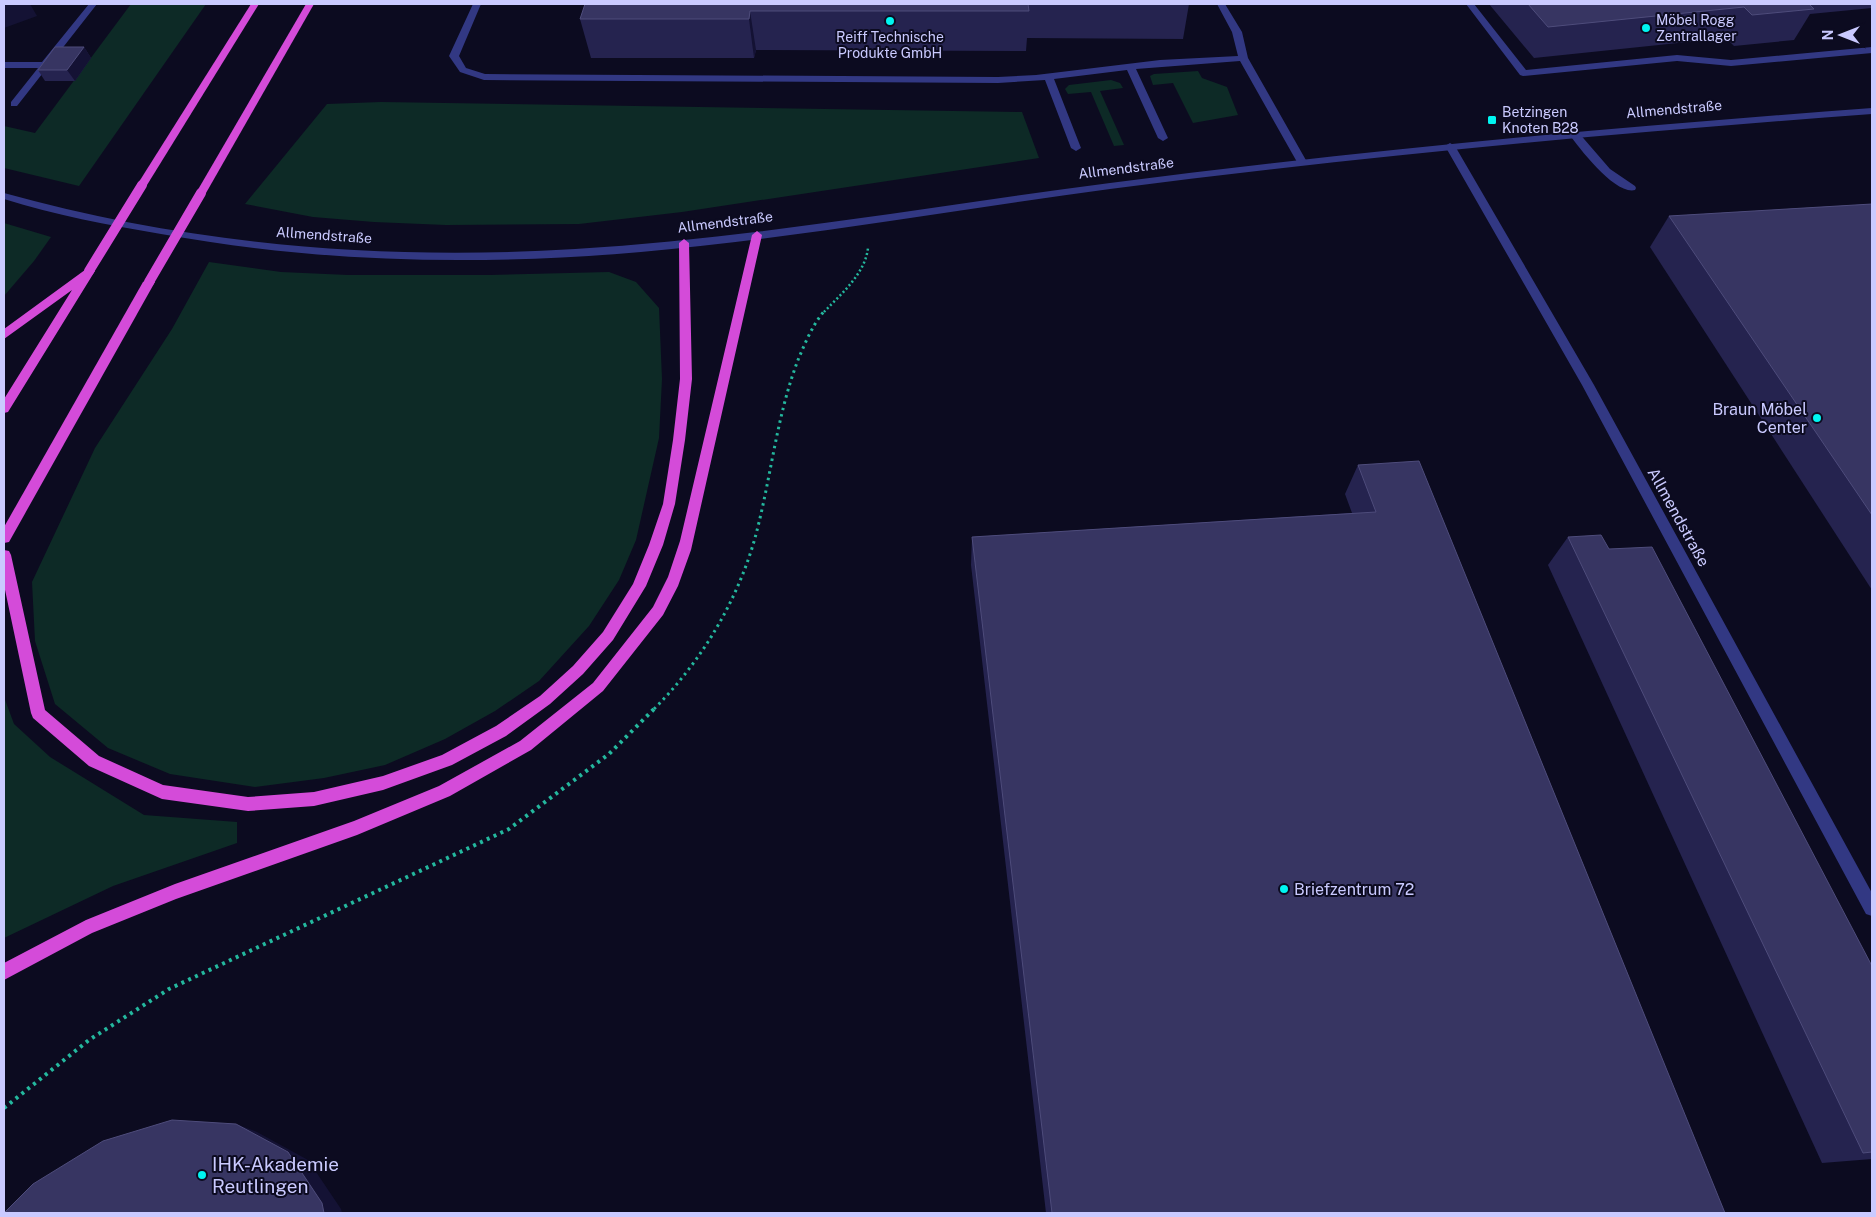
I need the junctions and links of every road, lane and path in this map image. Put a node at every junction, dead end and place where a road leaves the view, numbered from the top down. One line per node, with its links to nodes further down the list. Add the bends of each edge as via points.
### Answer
1 (93, 4): 10 (street)
2 (255, 4): 24 (highway, bridge)
3 (310, 4): 27 (highway, bridge)
4 (477, 4): 12 (street, via 454,56 463,70 484,77 998,80)
5 (1221, 4): 8 (street, via 1237,32)
6 (1470, 4): 7 (street, via 1523,73 1677,58 1730,63)
7 (1872, 50)
8 (1242, 58): 11 (street); 19 (street)
9 (4, 65): 10 (street)
10 (45, 65): 13 (street)
11 (1130, 66): 12 (street); 16 (street)
12 (1049, 77): 18 (street)
13 (14, 104)
14 (1872, 111): 15 (street, Allmendstraße)
15 (1574, 134): 17 (street, Allmendstraße); 20 (street, via 1607,173)
16 (1163, 138)
17 (1450, 146): 19 (street, Allmendstraße); 29 (street, Allmendstraße, via 1588,385)
18 (1076, 148)
19 (1302, 162): 22 (street, Allmendstraße)
20 (1631, 188)
21 (4, 196): 23 (street, Allmendstraße, via 109,222 296,251 394,256 497,256 577,253)
22 (757, 235): 23 (street, Allmendstraße); 30 (highway, via 687,541 658,610 606,680 568,715 483,772 421,802 111,917 60,939)
23 (684, 243): 28 (highway, via 686,379 679,440 669,504 639,586 608,636 545,700 501,731 447,760 383,783 314,799 248,804 162,792 128,777 94,761 38,714)
24 (88, 272): 25 (highway); 26 (highway)
25 (4, 335)
26 (4, 409)
27 (4, 538)
28 (4, 556)
29 (1872, 908)
30 (4, 972)

